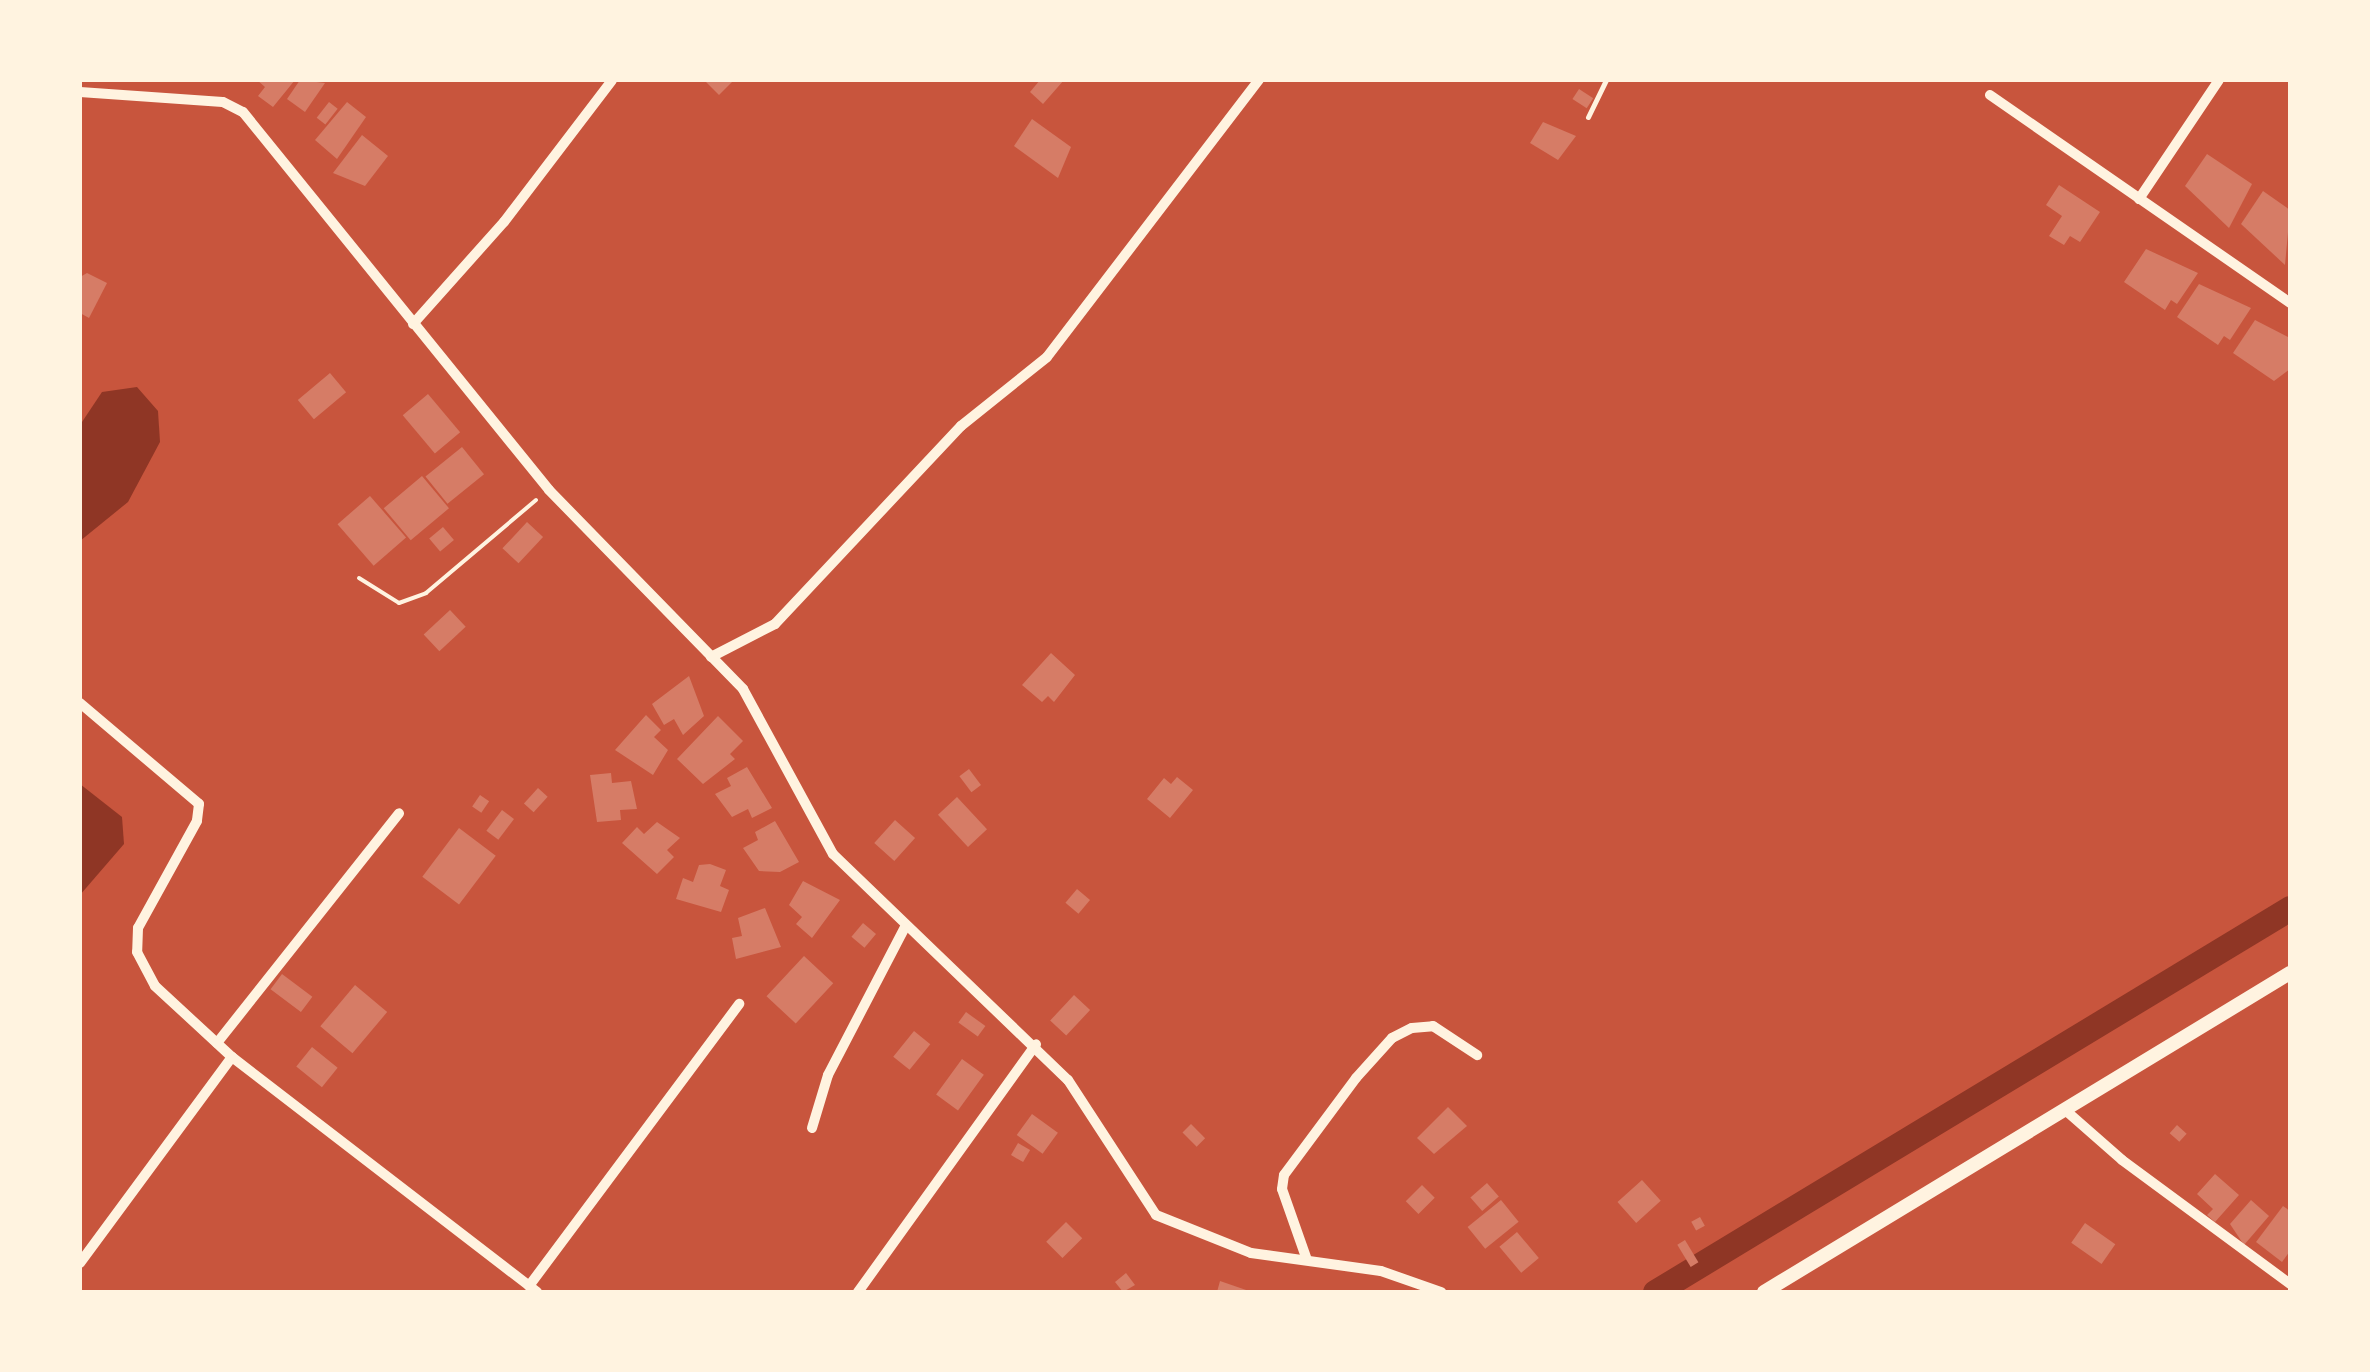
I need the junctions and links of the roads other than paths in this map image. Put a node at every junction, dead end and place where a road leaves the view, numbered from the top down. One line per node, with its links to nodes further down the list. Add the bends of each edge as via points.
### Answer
1 (612, 80): 10 (street, via 504,222)
2 (1259, 80): 11 (street, via 1047,357 962,426 775,624)
3 (1606, 80): 7 (lane)
4 (2219, 80): 8 (street)
5 (80, 92): 10 (street, via 223,102 243,112)
6 (1990, 95): 8 (street)
7 (1588, 117)
8 (2140, 199): 9 (street)
9 (2290, 303)
10 (414, 324): 11 (street, via 549,490)
11 (712, 657): 14 (street, via 755,706 833,854)
12 (80, 704): 17 (street, via 199,804 197,821 146,908 137,952 155,986)
13 (399, 813): 17 (street)
14 (905, 926): 18 (street); 22 (street, via 828,1075)
15 (2290, 973): 21 (main road)
16 (739, 1004): 26 (street)
17 (216, 1044): 20 (street)
18 (1036, 1044): 23 (street, via 1088,1106 1130,1184 1156,1215 1217,1243); 27 (street)
19 (1477, 1055): 23 (street, via 1433,1026 1412,1028 1392,1038 1356,1078 1284,1175 1282,1189)
20 (232, 1056): 24 (street); 26 (street)
21 (2064, 1108): 25 (street, via 2122,1160); 29 (main road)
22 (812, 1128)
23 (1308, 1260): 28 (street, via 1405,1277)
24 (80, 1264)
25 (2290, 1284)
26 (533, 1289)
27 (858, 1292)
28 (1441, 1292)
29 (1764, 1292)

